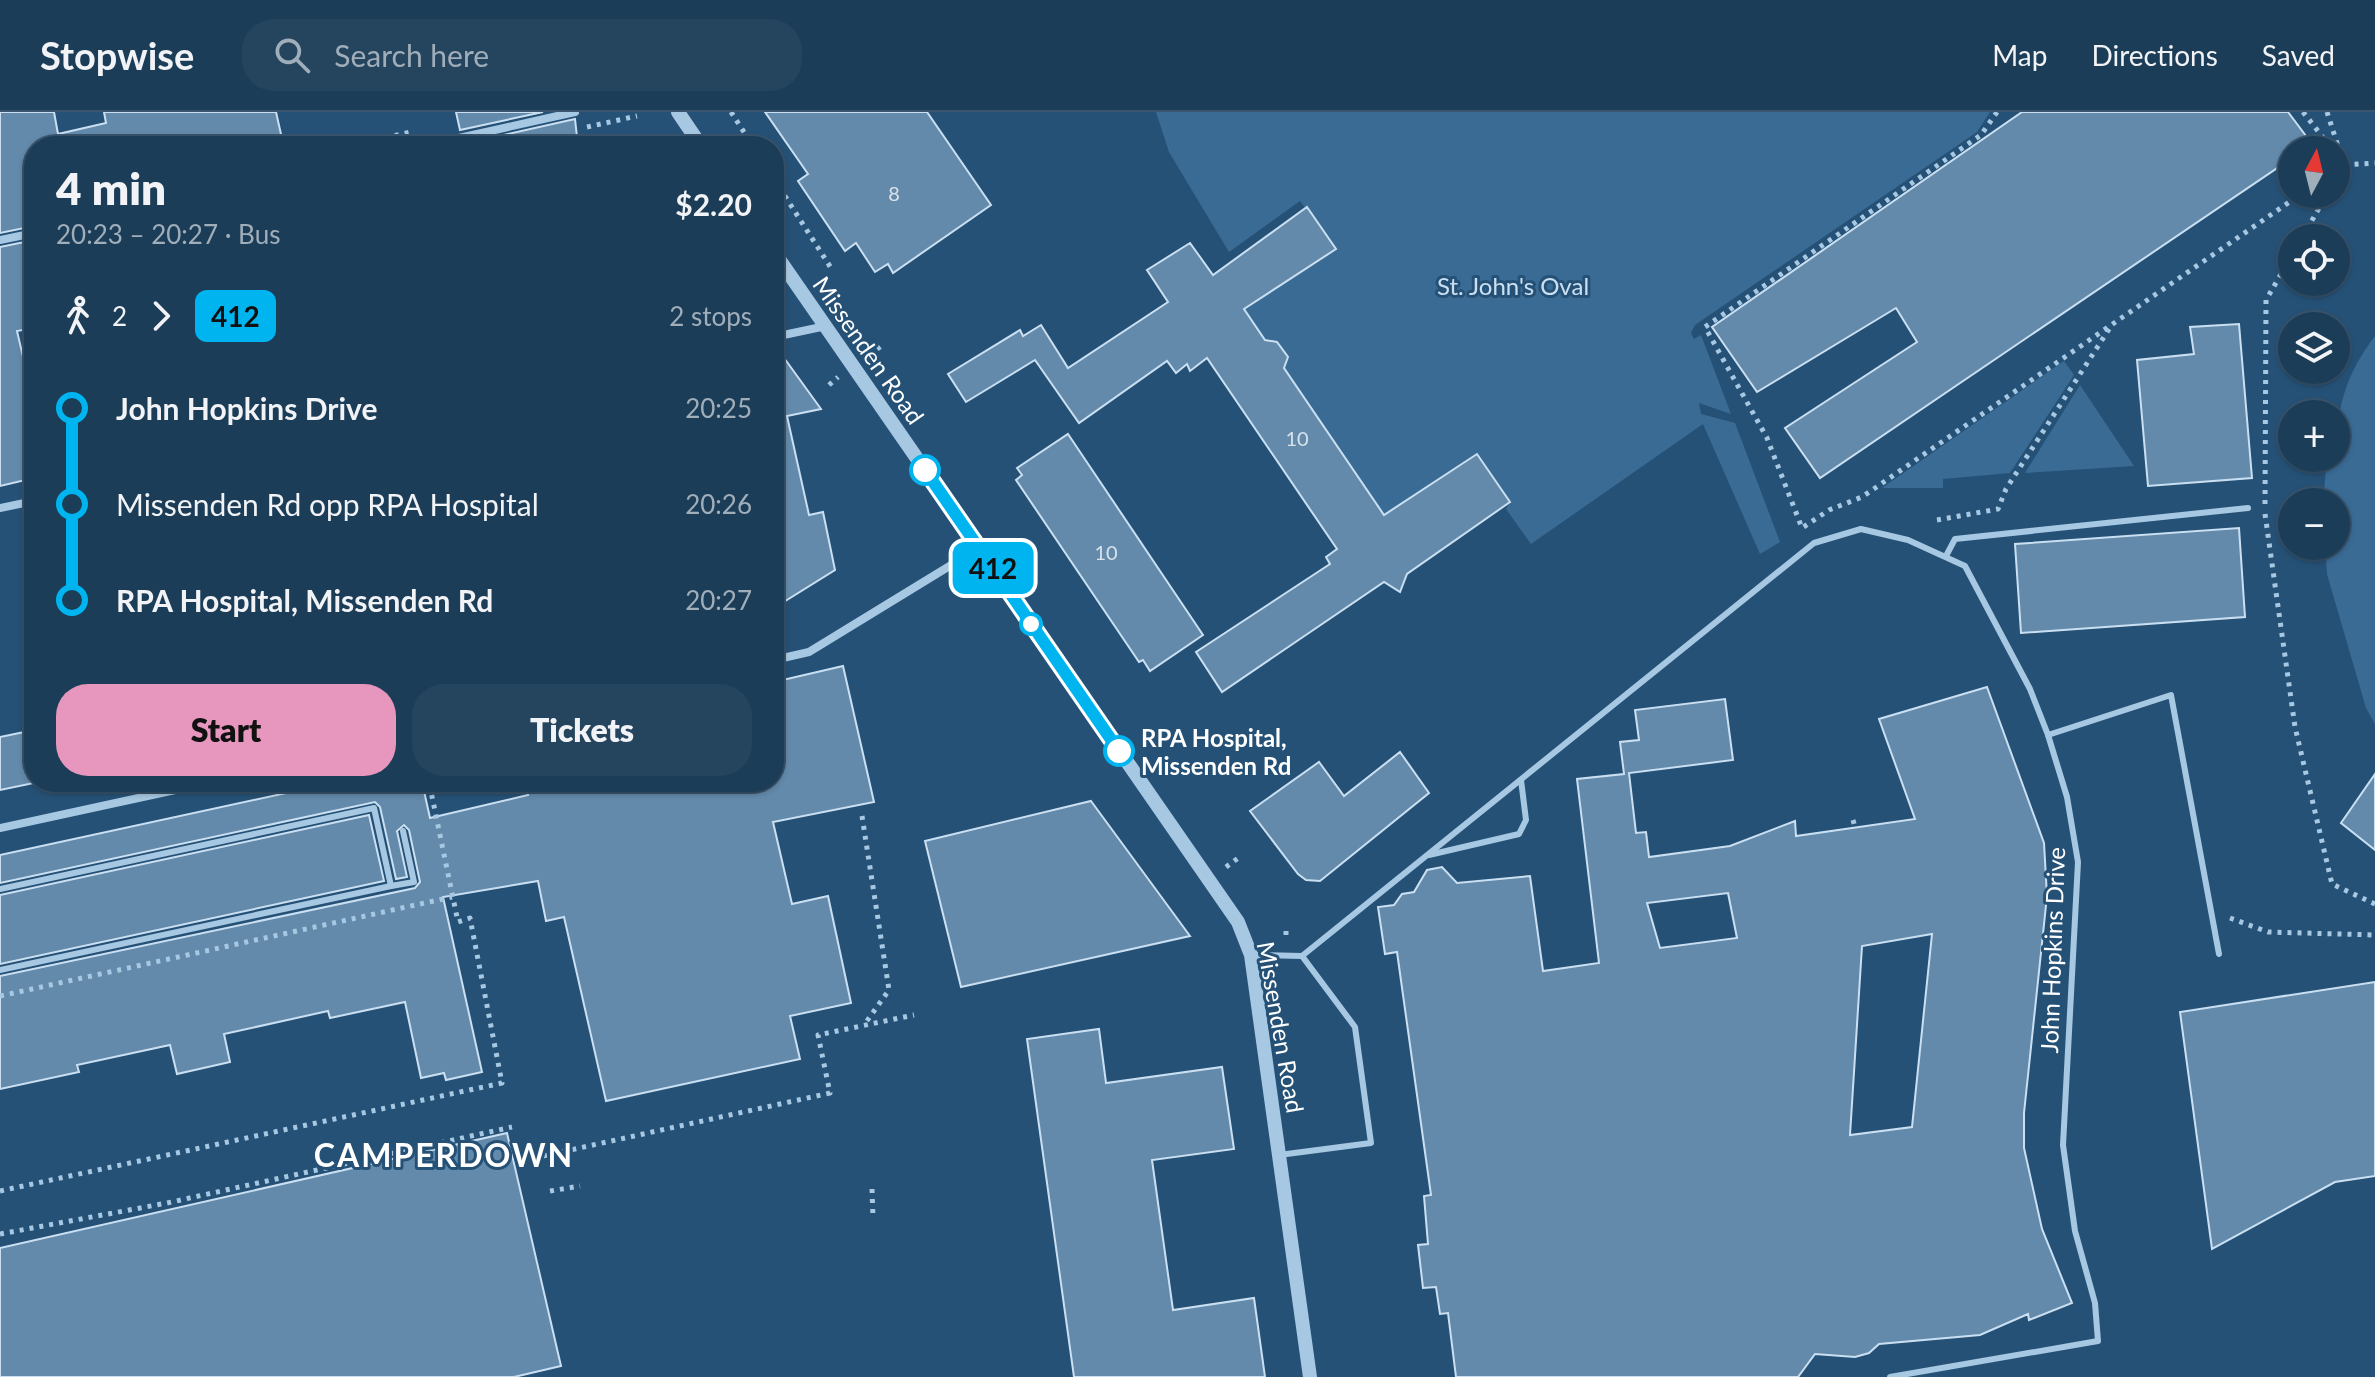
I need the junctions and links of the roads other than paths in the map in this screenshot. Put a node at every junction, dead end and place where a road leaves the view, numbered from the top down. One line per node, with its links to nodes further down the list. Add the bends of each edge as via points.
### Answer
1 (575, 112): 3 (street)
2 (678, 112): 4 (street)
3 (468, 136)
4 (694, 136)
5 (24, 235): 6 (street)
6 (0, 240)
7 (784, 266): 8 (street, Missenden Road)
8 (826, 326): 9 (street); 13 (street, Missenden Road)
9 (784, 335)
10 (24, 503): 11 (street)
11 (0, 508)
12 (2248, 508): 14 (lane, via 1955,539)
13 (979, 548): 15 (street, via 809,652); 25 (street, Missenden Road, via 1238,922)
14 (1946, 556): 16 (lane, John Hopkins Drive, via 1965,566 2030,689); 17 (lane, John Hopkins Drive, via 1861,529 1814,543)
15 (784, 658)
16 (2048, 735): 24 (lane, via 2171,695); 30 (lane, John Hopkins Drive, via 2067,797 2078,862 2063,1145 2098,1341)
17 (1521, 780): 21 (lane, John Hopkins Drive); 21 (lane, via 1526,820 1519,834)
18 (166, 792): 19 (street)
19 (0, 828)
20 (403, 831): 22 (lane, via 414,882)
21 (1427, 856): 26 (lane, John Hopkins Drive)
22 (391, 886): 23 (lane, via 374,808); 27 (lane)
23 (0, 889)
24 (2219, 954)
25 (1251, 955): 26 (lane); 28 (street, Missenden Road)
26 (1302, 956): 28 (lane, via 1355,1027 1371,1143)
27 (0, 970)
28 (1279, 1155): 29 (street, Missenden Road)
29 (1310, 1377)
30 (1890, 1377)

